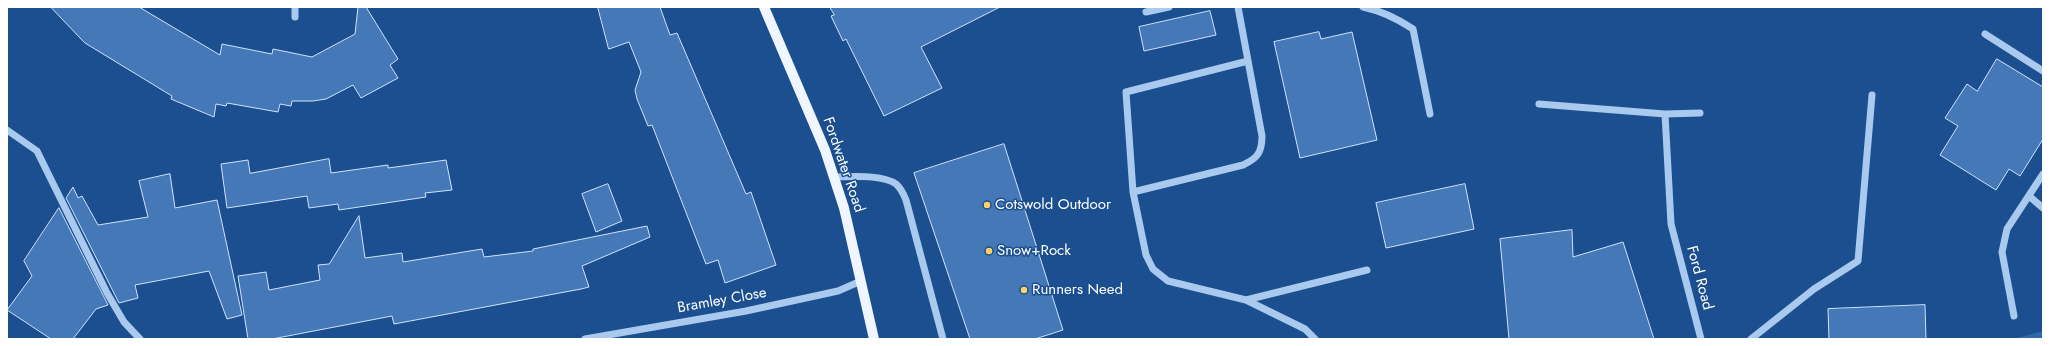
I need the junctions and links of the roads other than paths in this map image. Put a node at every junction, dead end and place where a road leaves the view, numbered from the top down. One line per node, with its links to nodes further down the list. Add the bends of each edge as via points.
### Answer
1 (295, 7): 7 (street)
2 (764, 7): 18 (main road, Fordwater Road)
3 (1169, 7): 6 (street)
4 (1238, 7): 9 (street)
5 (1363, 7): 14 (street, via 1398,19 1414,30)
6 (1146, 12)
7 (295, 17)
8 (1985, 34): 10 (street)
9 (1248, 61): 19 (street, via 1126,92); 19 (street, via 1262,136 1262,149 1255,160)
10 (2043, 71)
11 (1872, 95): 33 (street, via 1858,262 1814,289)
12 (1539, 104): 15 (street)
13 (1700, 113): 15 (street)
14 (1430, 114)
15 (1665, 114): 32 (street, Ford Road, via 1671,224)
16 (7, 130): 27 (street, via 37,151 110,298 124,322)
17 (2043, 174): 20 (street)
18 (834, 177): 23 (main road, Fordwater Road); 30 (street, via 881,179 896,184 902,191)
19 (1134, 192): 24 (street, via 1146,255 1153,269 1168,281)
20 (2029, 196): 21 (street); 25 (street, via 2007,229 2002,252)
21 (2043, 208)
22 (1367, 270): 24 (street)
23 (861, 281): 26 (street, Bramley Close, via 838,292); 29 (main road, Fordwater Road)
24 (1246, 300): 31 (street, via 1306,329)
25 (2014, 316)
26 (608, 337): 28 (street, Bramley Close)
27 (140, 339)
28 (585, 339)
29 (874, 339)
30 (943, 339)
31 (1315, 339)
32 (1701, 339)
33 (1751, 339)

